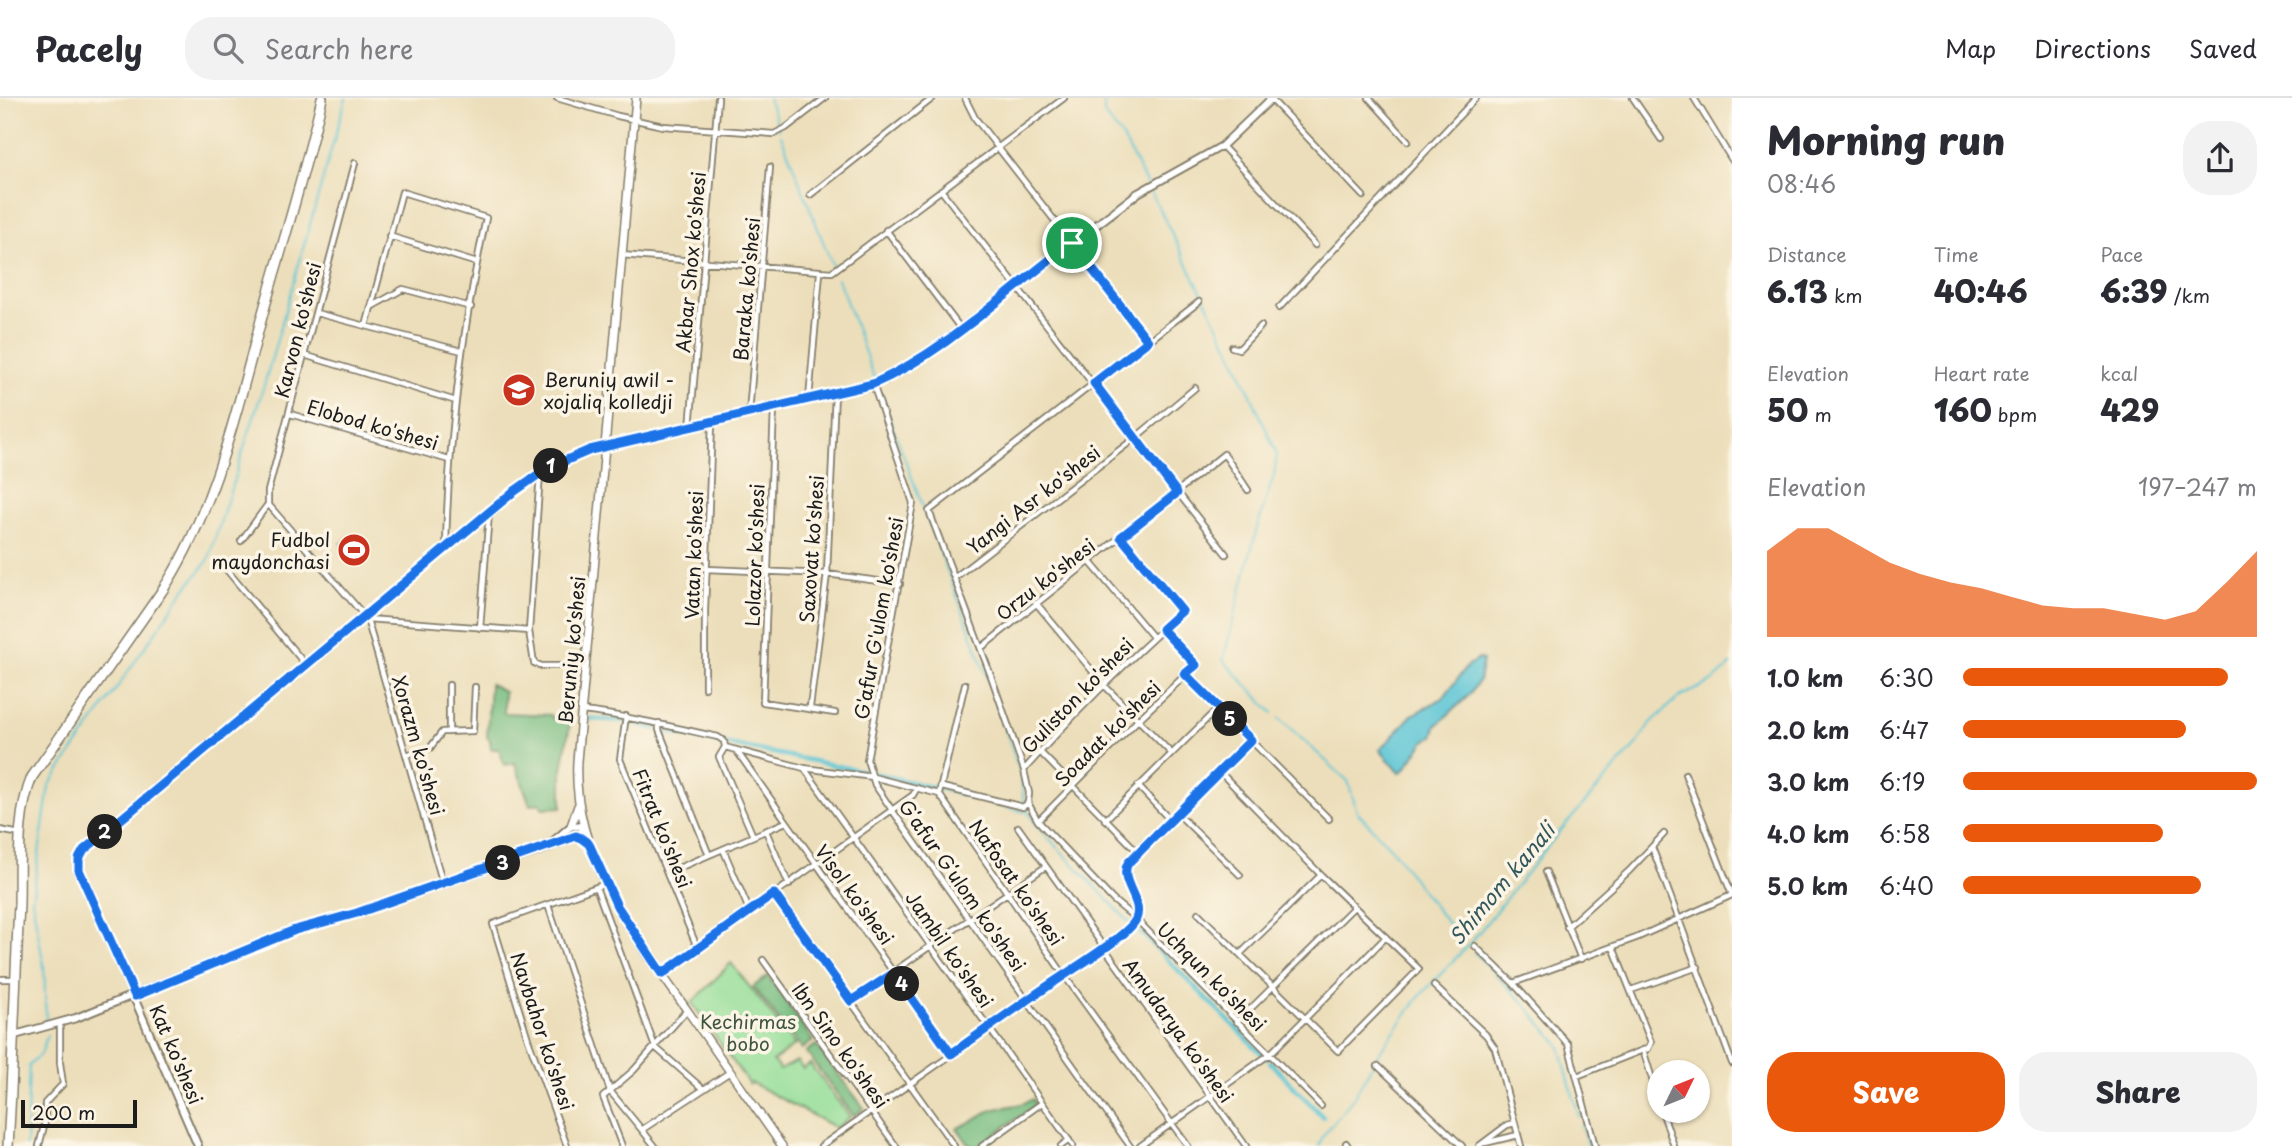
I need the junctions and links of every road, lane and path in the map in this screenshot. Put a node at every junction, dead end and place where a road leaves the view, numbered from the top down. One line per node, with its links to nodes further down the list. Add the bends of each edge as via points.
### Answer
1 (322, 98): 132 (highway, via 237,408 197,523 168,583 33,777)
2 (557, 98): 14 (street)
3 (636, 98): 14 (main road, Beruniy ko'shesi)
4 (718, 98): 15 (street, Akbar Shox ko'shesi)
5 (825, 98): 15 (street, via 774,134)
6 (933, 98): 24 (street)
7 (965, 98): 18 (street)
8 (1064, 98): 18 (street)
9 (1272, 98): 19 (street, Kat ko'shesi); 25 (street)
10 (1369, 98): 17 (street)
11 (1476, 98): 39 (street)
12 (1633, 98): 16 (street)
13 (1694, 98): 20 (street)
14 (633, 120): 15 (street); 30 (main road, Beruniy ko'shesi)
15 (715, 130): 31 (street, Akbar Shox ko'shesi)
16 (1661, 139)
17 (1408, 141)
18 (998, 146): 23 (street); 28 (street)
19 (1222, 146): 28 (street, Kat ko'shesi, via 1142,191); 29 (street)
20 (1732, 160)
21 (355, 163): 40 (street, Karvon ko'shesi)
22 (771, 167): 33 (street, Baraka ko'shesi)
23 (941, 190): 26 (street); 35 (street)
24 (810, 195)
25 (1363, 196)
26 (886, 230): 34 (street, via 842,267); 43 (street)
27 (389, 236): 32 (street); 32 (street, via 402,192 486,218); 38 (street)
28 (1072, 243): 35 (street, Kat ko'shesi); 44 (street)
29 (1315, 245)
30 (621, 256): 31 (street); 60 (main road, Beruniy ko'shesi)
31 (703, 261): 33 (street); 58 (street, Akbar Shox ko'shesi)
32 (477, 263): 37 (street)
33 (761, 267): 34 (street); 55 (street, Baraka ko'shesi)
34 (820, 273): 52 (street)
35 (1016, 286): 43 (street, Kat ko'shesi); 48 (street)
36 (1199, 302): 44 (street)
37 (471, 307): 38 (street, via 403,289); 46 (street)
38 (370, 308): 41 (street)
39 (1279, 308)
40 (316, 313): 41 (street); 47 (street, Karvon ko'shesi)
41 (366, 326): 46 (street)
42 (1261, 326): 45 (street, via 1239,349)
43 (961, 329): 49 (street, Kat ko'shesi, via 902,371)
44 (1148, 341): 48 (street)
45 (1232, 346)
46 (462, 351): 53 (street)
47 (304, 355): 53 (street); 56 (street, Karvon ko'shesi)
48 (1094, 383): 59 (street); 76 (street, via 929,511)
49 (873, 384): 51 (street, Kat ko'shesi); 77 (street, G'afur G'ulom ko'shesi, via 913,503)
50 (1195, 388): 59 (street, Yangi Asr ko'shesi)
51 (835, 393): 52 (street, Kat ko'shesi); 75 (street, Saxovat ko'shesi)
52 (809, 399): 54 (street, Kat ko'shesi)
53 (456, 401): 61 (street)
54 (774, 408): 55 (street, Kat ko'shesi); 74 (street, Lolazor ko'shesi)
55 (749, 413): 57 (street, Kat ko'shesi)
56 (290, 414): 61 (street, Elobod ko'shesi); 65 (street, Karvon ko'shesi)
57 (712, 423): 58 (street, Kat ko'shesi); 73 (street, Vatan ko'shesi)
58 (690, 428): 60 (street, Kat ko'shesi)
59 (1135, 438): 64 (street); 76 (street, Yangi Asr ko'shesi)
60 (604, 447): 62 (street, Kat ko'shesi); 86 (main road, Beruniy ko'shesi)
61 (449, 460): 69 (street)
62 (540, 473): 66 (street, Kat ko'shesi); 82 (street)
63 (1248, 490): 64 (street, Orzu ko'shesi, via 1224,454)
64 (1177, 493): 67 (street, Orzu ko'shesi); 70 (street)
65 (268, 503): 68 (street); 79 (street)
66 (490, 512): 69 (street, Kat ko'shesi); 80 (street)
67 (1121, 537): 71 (street, Orzu ko'shesi); 81 (street, Guliston ko'shesi, via 1182,611)
68 (241, 541)
69 (446, 548): 79 (street, Kat ko'shesi)
70 (1226, 554)
71 (1090, 562): 78 (street, Orzu ko'shesi); 83 (street)
72 (226, 569): 85 (street)
73 (706, 569): 74 (street); 92 (street, Vatan ko'shesi)
74 (767, 570): 75 (street); 94 (street, Lolazor ko'shesi, via 763,702)
75 (827, 574): 77 (street); 94 (street, Saxovat ko'shesi)
76 (954, 578): 84 (street)
77 (900, 584): 111 (street, G'afur G'ulom ko'shesi, via 867,760)
78 (1037, 603): 84 (street, Orzu ko'shesi); 90 (street)
79 (365, 617): 80 (street); 85 (street, Kat ko'shesi); 106 (street, Xorazm ko'shesi)
80 (480, 628): 82 (street)
81 (1162, 629): 83 (street, Guliston ko'shesi); 87 (street, Soadat ko'shesi, via 1196,665)
82 (529, 631): 86 (street, via 534,663)
83 (1153, 637): 90 (street, Guliston ko'shesi)
84 (981, 648): 108 (street)
85 (305, 664): 182 (street, Kat ko'shesi, via 84,850 79,859 79,870)
86 (586, 666): 95 (main road, Beruniy ko'shesi)
87 (1185, 674): 93 (street); 98 (street, Soadat ko'shesi)
88 (965, 684): 114 (street)
89 (449, 685): 100 (street)
90 (1104, 685): 98 (street); 104 (street, Guliston ko'shesi)
91 (475, 687): 100 (street, via 473,731)
92 (705, 688)
93 (1219, 707): 101 (street); 105 (street)
94 (810, 708): 96 (street)
95 (582, 711): 97 (street); 118 (main road, Beruniy ko'shesi)
96 (835, 713)
97 (626, 716): 99 (street); 145 (street, Fitrat ko'shesi, via 620,759)
98 (1138, 720): 105 (street); 112 (street, Soadat ko'shesi)
99 (659, 723): 102 (street, via 718,737); 141 (street)
100 (449, 732): 106 (street, via 442,732 430,748)
101 (1251, 740): 109 (street); 121 (street)
102 (725, 747): 103 (street); 134 (street, via 719,757)
103 (736, 750): 107 (street); 123 (street, Visol ko'shesi)
104 (1040, 752): 108 (street, Guliston ko'shesi); 112 (street)
105 (1171, 753): 113 (street)
106 (406, 755): 148 (street, Xorazm ko'shesi)
107 (804, 768): 111 (street); 135 (street, Jambil ko'shesi)
108 (1024, 770): 117 (street)
109 (1220, 772): 120 (street); 147 (street)
110 (1685, 774): 154 (street)
111 (873, 777): 115 (street); 119 (street, Gʻafur Gʻulom ko'shesi)
112 (1073, 786): 122 (street); 124 (street, Soadat ko'shesi)
113 (1138, 786): 122 (street); 125 (street)
114 (942, 787): 116 (street); 117 (street, via 1023,807)
115 (917, 788): 116 (street); 119 (street)
116 (939, 794): 153 (street, Nafosat ko'shesi)
117 (1028, 803): 124 (street, Uchqun ko'shesi)
118 (578, 805): 126 (main road); 127 (main road, Beruniy ko'shesi)
119 (892, 810): 135 (street); 159 (street, Gʻafur Gʻulom ko'shesi)
120 (1178, 814): 125 (street); 146 (street)
121 (1329, 819)
122 (1105, 820): 140 (street)
123 (786, 821): 130 (street); 142 (street, Visol ko'shesi)
124 (1038, 821): 160 (street, Uchqun ko'shesi)
125 (1171, 821): 140 (street)
126 (570, 826): 127 (street); 137 (street)
127 (583, 827): 133 (street); 136 (main road, Beruniy ko'shesi)
128 (1018, 827): 143 (street, Amudarya ko'shesi)
129 (0, 830): 132 (street)
130 (766, 831): 134 (street); 150 (street)
131 (1664, 834): 138 (street)
132 (22, 835): 177 (highway)
133 (576, 836): 136 (main road); 137 (street)
134 (753, 836): 139 (street)
135 (853, 836): 142 (street); 164 (street, Jambil ko'shesi)
136 (589, 844): 149 (main road, Beruniy ko'shesi)
137 (549, 846): 148 (street)
138 (1652, 847): 161 (street); 162 (street)
139 (723, 849): 141 (street); 157 (street)
140 (1138, 852): 160 (street, via 1125,870)
141 (709, 855): 145 (street)
142 (816, 864): 150 (street); 173 (street, Visol ko'shesi)
143 (1045, 867): 153 (street); 168 (street, Amudarya ko'shesi)
144 (1546, 872): 162 (street)
145 (667, 873): 167 (street, Fitrat ko'shesi)
146 (1240, 874)
147 (1321, 875): 156 (street); 169 (street)
148 (443, 884): 182 (street, via 295,930)
149 (605, 884): 151 (street); 174 (main road, Beruniy ko'shesi)
150 (789, 885): 152 (street)
151 (596, 887): 155 (street); 191 (street)
152 (774, 894): 157 (street); 184 (street)
153 (1008, 894): 159 (street); 175 (street, Nafosat ko'shesi)
154 (1732, 895): 161 (street)
155 (548, 905): 202 (street); 217 (street, Navbahor ko'shesi, via 493,924)
156 (1354, 907): 163 (street); 179 (street)
157 (749, 910): 167 (street)
158 (1198, 913): 169 (street, Uchqun ko'shesi)
159 (970, 918): 164 (street); 183 (street, Gʻafur Gʻulom ko'shesi)
160 (1136, 919): 168 (street); 187 (street, Uchqun ko'shesi)
161 (1680, 919): 166 (street); 172 (street)
162 (1567, 928): 170 (street)
163 (1387, 937): 186 (street); 186 (street, Uchqun ko'shesi, via 1419,969 1338,1051)
164 (931, 945): 173 (street); 189 (street, Jambil ko'shesi)
165 (1475, 946): 178 (street)
166 (1613, 947): 170 (street); 181 (street)
167 (698, 948): 174 (street)
168 (1103, 949): 175 (street); 203 (street, Amudarya ko'shesi)
169 (1240, 954): 179 (street, Uchqun ko'shesi)
170 (1581, 959): 178 (street)
171 (763, 960): 206 (street, Ibn Sino ko'shesi)
172 (1698, 967): 181 (street); 196 (street)
173 (894, 973): 184 (street); 193 (street, Visol ko'shesi)
174 (662, 974): 185 (main road, Beruniy ko'shesi)
175 (1064, 975): 183 (street); 207 (street, Nafosat ko'shesi)
176 (0, 979): 177 (street)
177 (16, 979): 190 (highway)
178 (1513, 983): 199 (street, via 1568,1044)
179 (1273, 986): 186 (street, Uchqun ko'shesi); 187 (street)
180 (1434, 986): 208 (street, via 1495,1048)
181 (1630, 990): 192 (street, via 1651,1042)
182 (135, 996): 188 (street); 216 (street, Kat ko'shesi)
183 (1028, 1000): 189 (street); 227 (street, Gʻafur Gʻulom ko'shesi)
184 (851, 1001): 200 (street)
185 (687, 1010): 191 (street); 198 (main road, Beruniy ko'shesi)
186 (1306, 1019): 194 (street)
187 (1237, 1022): 194 (street, Uchqun ko'shesi)
188 (60, 1024): 190 (street); 215 (street, via 64,1084 45,1103)
189 (988, 1028): 193 (street); 204 (street, Jambil ko'shesi)
190 (15, 1035): 214 (highway)
191 (655, 1047): 201 (street); 202 (street)
192 (1643, 1050): 195 (street); 199 (street)
193 (951, 1054): 200 (street)
194 (1270, 1054): 203 (street); 205 (street, Uchqun ko'shesi)
195 (1647, 1063)
196 (1732, 1063)
197 (1378, 1066): 231 (street)
198 (730, 1072): 201 (street); 220 (main road, Beruniy ko'shesi)
199 (1577, 1076): 233 (street)
200 (910, 1084): 206 (street); 223 (street)
201 (703, 1089): 210 (street)
202 (610, 1091): 210 (street); 218 (street, via 603,1097)
203 (1209, 1096): 207 (street); 230 (street, Amudarya ko'shesi)
204 (1042, 1102): 212 (street, Jambil ko'shesi); 224 (street)
205 (1321, 1106)
206 (871, 1111): 221 (street); 222 (street, Ibn Sino ko'shesi)
207 (1172, 1123): 228 (street); 229 (street, Nafosat ko'shesi)
208 (1515, 1123): 211 (street); 213 (street)
209 (1666, 1124): 234 (street)
210 (643, 1129): 219 (street)
211 (1518, 1135): 213 (street); 232 (street)
212 (1069, 1140): 225 (street); 226 (street, Jambil ko'shesi)
213 (1480, 1145)
214 (8, 1146)
215 (39, 1146)
216 (198, 1146)
217 (567, 1146)
218 (622, 1146)
219 (655, 1146)
220 (782, 1146)
221 (821, 1146)
222 (896, 1146)
223 (954, 1146)
224 (982, 1146)
225 (1061, 1146)
226 (1073, 1146)
227 (1130, 1146)
228 (1140, 1146)
229 (1188, 1146)
230 (1246, 1146)
231 (1462, 1146)
232 (1521, 1146)
233 (1595, 1146)
234 (1674, 1146)

